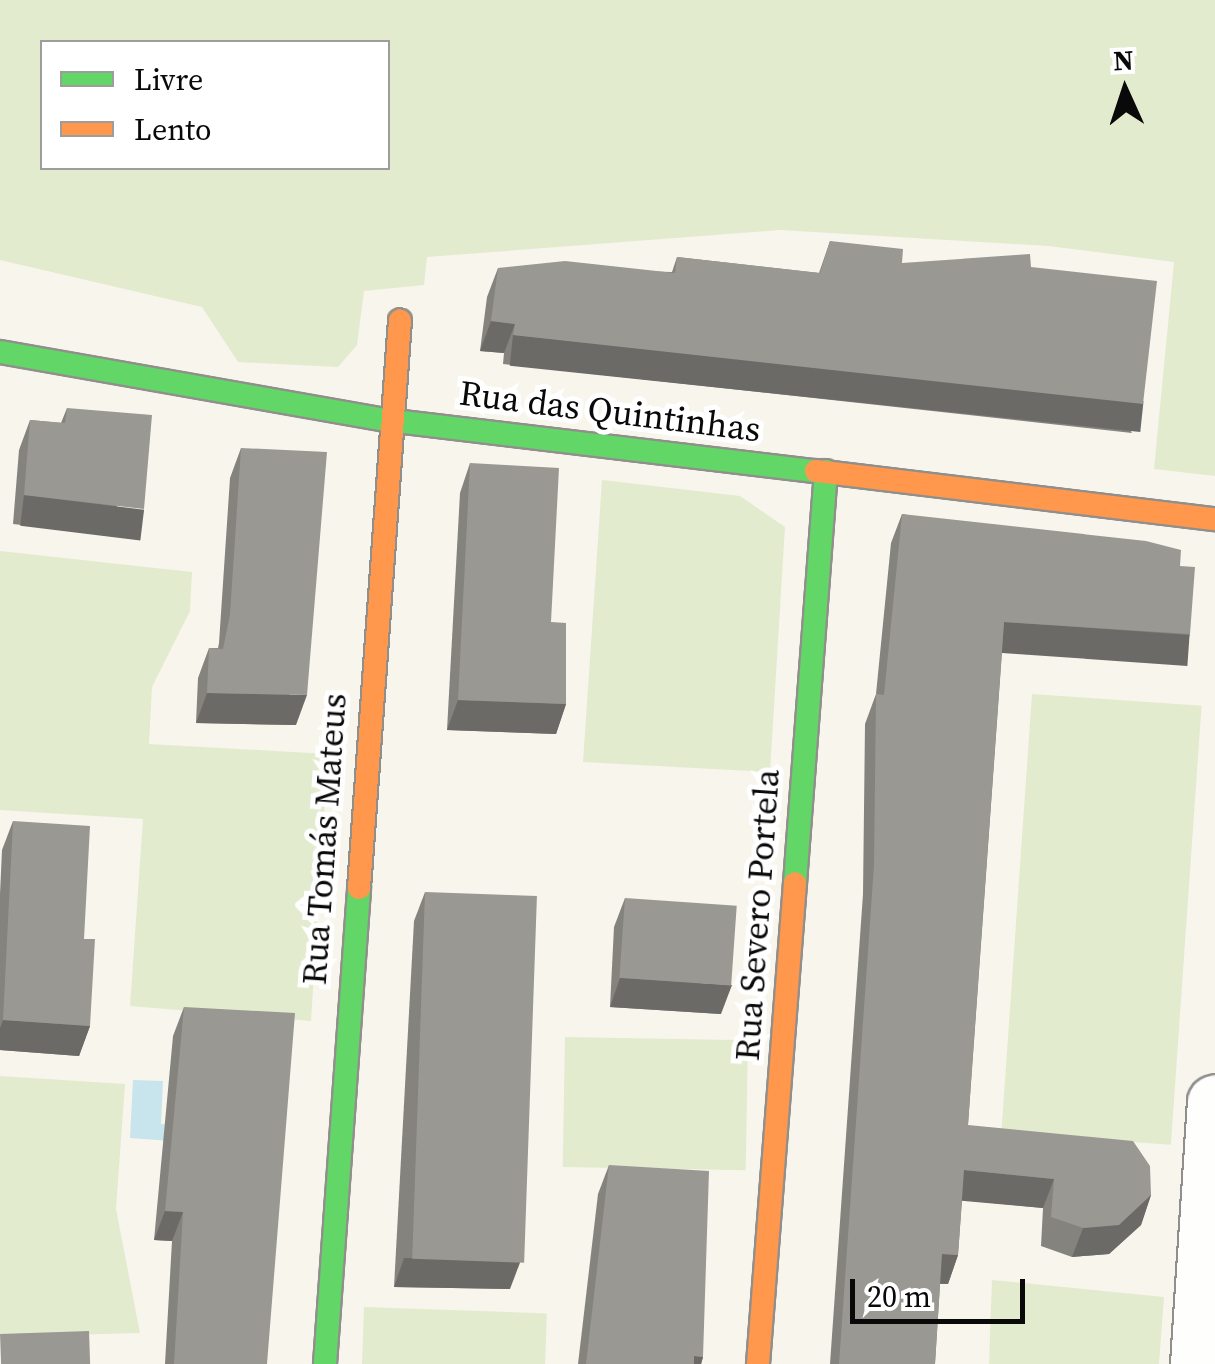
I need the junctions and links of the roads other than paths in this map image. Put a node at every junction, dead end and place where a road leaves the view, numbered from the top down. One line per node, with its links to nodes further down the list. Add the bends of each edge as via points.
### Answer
1 (400, 320): 3 (street, Rua Tomás Mateus)
2 (0, 352): 3 (street, Rua das Quintinhas)
3 (386, 420): 4 (street, Rua das Quintinhas); 7 (street, Rua Tomás Mateus)
4 (826, 471): 5 (street, Rua das Quintinhas); 8 (street, Rua Severo Portela)
5 (1215, 518)
6 (1215, 1103): 9 (street)
7 (325, 1364)
8 (758, 1364)
9 (1198, 1364)

